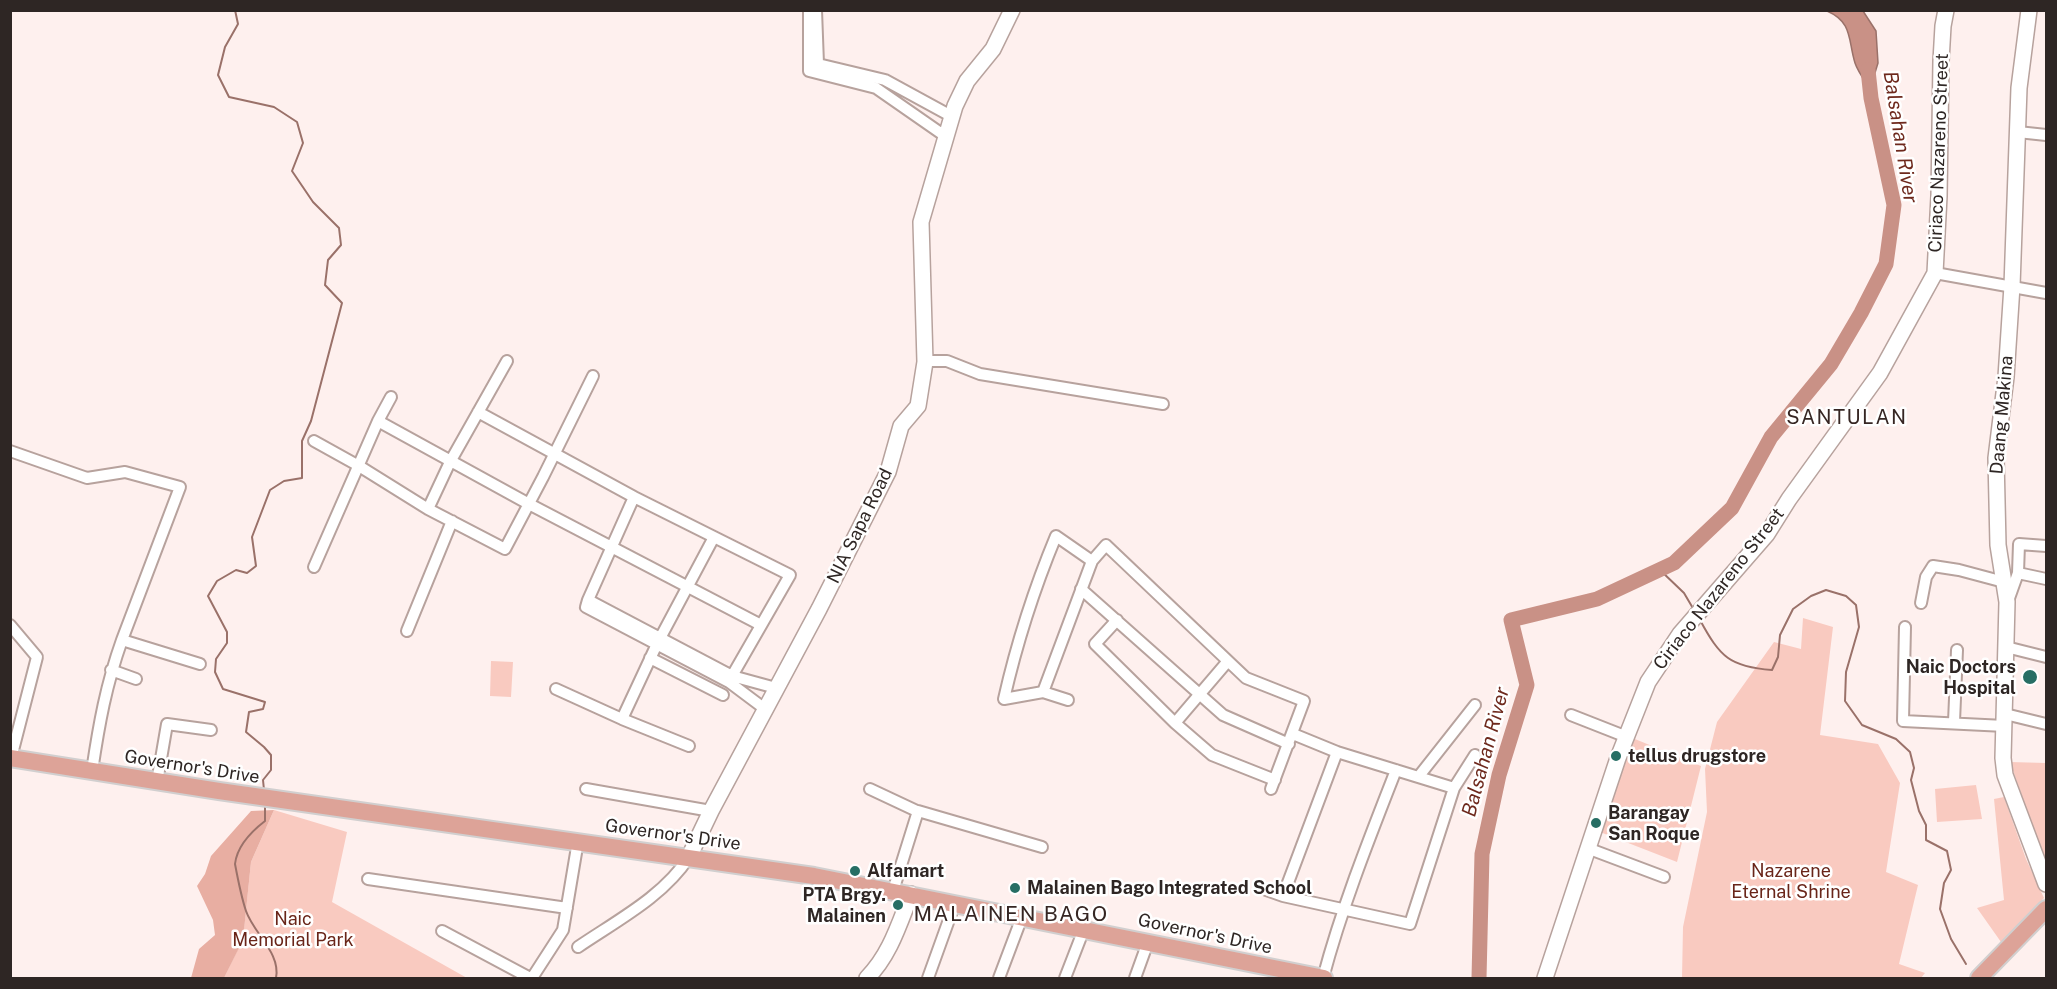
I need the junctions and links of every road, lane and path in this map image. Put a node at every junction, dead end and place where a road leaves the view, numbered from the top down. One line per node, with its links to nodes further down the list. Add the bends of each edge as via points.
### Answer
1 (808, 10): 6 (street)
2 (816, 10): 6 (street)
3 (1012, 10): 9 (street, NIA Sapa Road, via 993,49 966,81)
4 (1946, 10): 13 (street, Ciriaco Nazareno Street, via 1941,49)
5 (2029, 10): 10 (street, Daang Makina)
6 (813, 67): 7 (street); 8 (street, via 876,88)
7 (893, 84): 8 (street); 9 (street)
8 (887, 96): 12 (street)
9 (951, 116): 12 (street, NIA Sapa Road)
10 (2018, 132): 11 (street); 14 (street, Daang Makina)
11 (2046, 135)
12 (945, 136): 18 (street, NIA Sapa Road, via 921,222)
13 (1935, 273): 14 (street); 76 (street, Ciriaco Nazareno Street, via 1880,373 1767,534 1665,655 1648,682)
14 (2012, 286): 15 (street); 40 (street, Daang Makina, via 1996,458 1998,545)
15 (2046, 293): 16 (street)
16 (2046, 304)
17 (507, 361): 22 (street)
18 (925, 361): 21 (street, via 946,361 980,374); 61 (street, NIA Sapa Road, via 918,406 901,426 888,472)
19 (593, 376): 26 (street)
20 (391, 397): 23 (street)
21 (1163, 404)
22 (478, 412): 26 (street); 27 (street)
23 (378, 421): 27 (street); 28 (street)
24 (314, 441): 28 (street)
25 (10, 451): 50 (street, via 87,478 125,472 180,487)
26 (554, 455): 29 (street); 30 (street)
27 (450, 462): 30 (street); 31 (street)
28 (359, 466): 31 (street); 37 (street)
29 (634, 497): 33 (street); 35 (street)
30 (529, 504): 32 (street, via 505,549); 35 (street)
31 (428, 509): 32 (street)
32 (452, 521): 49 (street)
33 (714, 537): 41 (street); 46 (street, via 789,575)
34 (2046, 546): 38 (street, via 2019,544)
35 (611, 547): 41 (street); 51 (street, via 586,606)
36 (1092, 561): 42 (street); 56 (street, via 1106,545); 63 (street, via 1056,536 1016,646 1004,699)
37 (314, 567)
38 (2018, 573): 39 (street); 43 (street)
39 (2046, 579)
40 (2004, 582): 43 (street, Daang Makina); 44 (street, via 1933,566 1926,577)
41 (689, 586): 46 (street); 51 (street)
42 (1081, 589): 45 (street); 63 (street)
43 (2007, 602): 52 (street, Daang Makina)
44 (1921, 603)
45 (1117, 620): 64 (street); 72 (street, via 1095,644)
46 (761, 625): 60 (street)
47 (10, 626): 81 (street, via 37,657)
48 (1905, 627): 73 (street, via 1903,721)
49 (406, 630)
50 (122, 640): 57 (street); 58 (street)
51 (659, 641): 55 (street); 60 (street)
52 (2006, 647): 54 (street); 71 (street, Daang Makina)
53 (1957, 650): 73 (street)
54 (2046, 657)
55 (651, 658): 65 (street); 70 (street)
56 (1228, 660): 64 (street); 77 (street, via 1246,678 1305,701)
57 (200, 664)
58 (111, 670): 59 (street); 83 (street)
59 (136, 679)
60 (731, 679): 61 (street); 68 (street)
61 (776, 688): 68 (street, NIA Sapa Road)
62 (556, 689): 70 (street)
63 (1042, 692): 66 (street)
64 (1199, 694): 72 (street); 77 (street, via 1223,715)
65 (723, 695)
66 (1068, 700)
67 (1475, 705): 84 (street)
68 (765, 709): 89 (street, NIA Sapa Road)
69 (1571, 715): 76 (street)
70 (622, 719): 78 (street)
71 (2005, 720): 73 (street); 74 (street); 97 (street, Daang Makina, via 2005,775)
72 (1175, 723): 77 (street, via 1212,755 1273,785)
73 (1954, 723)
74 (2046, 724)
75 (211, 730): 85 (street, via 167,724)
76 (1627, 737): 93 (street, Ciriaco Nazareno Street)
77 (1291, 739): 79 (street)
78 (689, 746)
79 (1337, 752): 82 (street); 101 (street)
80 (1475, 755): 86 (street)
81 (11, 758): 83 (main road, Governor's Drive)
82 (1396, 770): 84 (street); 104 (street)
83 (92, 771): 85 (main road, Governor's Drive)
84 (1419, 776): 86 (street)
85 (157, 782): 91 (main road, Governor's Drive)
86 (1454, 788): 104 (street, via 1410,924)
87 (586, 789): 89 (street)
88 (870, 789): 90 (street)
89 (711, 811): 94 (street, NIA Sapa Road)
90 (920, 812): 92 (street); 99 (street)
91 (578, 841): 94 (main road, Governor's Drive); 103 (street)
92 (1042, 848)
93 (1587, 848): 95 (street); 118 (street, Ciriaco Nazareno Street)
94 (689, 857): 99 (main road, Governor's Drive); 110 (street, via 679,872 641,905)
95 (1664, 877)
96 (368, 879): 103 (street)
97 (2046, 884)
98 (1266, 890): 101 (street)
99 (893, 891): 100 (main road, Governor's Drive)
100 (911, 894): 102 (main road, Governor's Drive); 113 (street, via 891,945)
101 (1283, 896): 104 (street)
102 (955, 903): 106 (main road, Governor's Drive); 114 (street)
103 (567, 908): 112 (street, via 563,930)
104 (1343, 908): 111 (street)
105 (2046, 909): 119 (main road)
106 (1022, 917): 107 (main road, Governor's Drive); 115 (street)
107 (1084, 929): 109 (main road, Governor's Drive); 116 (street)
108 (442, 931): 112 (street)
109 (1148, 942): 111 (main road, Governor's Drive); 117 (street)
110 (578, 947)
111 (1327, 975)
112 (531, 978)
113 (867, 978)
114 (928, 978)
115 (999, 978)
116 (1065, 978)
117 (1135, 978)
118 (1545, 978)
119 (1979, 978)

